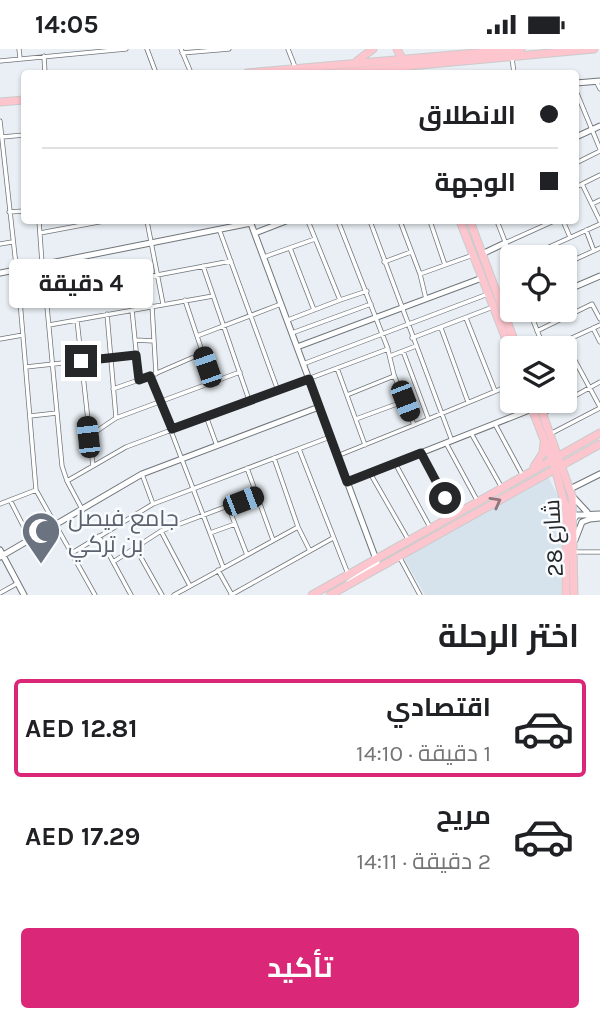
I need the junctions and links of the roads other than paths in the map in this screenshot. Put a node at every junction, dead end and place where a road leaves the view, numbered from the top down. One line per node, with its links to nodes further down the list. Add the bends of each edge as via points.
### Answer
1 (19, 49): 14 (street)
2 (126, 49): 13 (street)
3 (147, 49): 21 (street)
4 (218, 49): 5 (street); 11 (street)
5 (229, 49)
6 (288, 49): 19 (street)
7 (375, 49): 16 (main road); 17 (main road)
8 (398, 49): 18 (main road)
9 (521, 49): 12 (main road)
10 (594, 49): 12 (main road)
11 (182, 51): 22 (street)
12 (508, 52): 18 (main road); 25 (street)
13 (44, 56): 14 (street); 20 (street)
14 (20, 58): 15 (street)
15 (0, 61)
16 (363, 62): 17 (main road); 18 (main road)
17 (351, 64): 19 (main road)
18 (406, 66): 24 (main road)
19 (296, 69): 23 (main road)
20 (45, 70)
21 (155, 70)
22 (190, 70)
23 (284, 70)
24 (364, 70)
25 (513, 70)
26 (598, 81): 27 (street); 28 (street)
27 (579, 83)
28 (600, 89)
29 (21, 97): 31 (main road)
30 (579, 98): 32 (street)
31 (0, 100)
32 (582, 106): 33 (street); 36 (street)
33 (579, 107)
34 (0, 121): 39 (street)
35 (600, 126): 36 (street)
36 (591, 130): 38 (street); 40 (street)
37 (21, 135): 39 (street)
38 (579, 136)
39 (1, 137): 42 (street)
40 (600, 150): 41 (street)
41 (579, 161)
42 (2, 166): 49 (street)
43 (600, 175): 44 (street)
44 (582, 184): 45 (street); 47 (street)
45 (579, 186)
46 (600, 200): 47 (street)
47 (592, 204): 50 (street)
48 (21, 211): 49 (street)
49 (9, 212): 73 (street)
50 (600, 222): 68 (street)
51 (39, 224): 69 (street)
52 (88, 224): 69 (street)
53 (148, 224): 74 (street)
54 (241, 224): 67 (street)
55 (251, 224): 70 (street)
56 (278, 224): 70 (street)
57 (308, 224): 72 (street)
58 (339, 224): 97 (street)
59 (371, 224): 86 (street)
60 (401, 224): 81 (street)
61 (431, 224): 88 (street)
62 (462, 224): 82 (main road)
63 (471, 224): 82 (main road)
64 (500, 224): 75 (street)
65 (547, 224): 75 (street)
66 (564, 224): 71 (street)
67 (219, 229): 74 (street); 85 (street)
68 (586, 230): 71 (street); 80 (street)
69 (40, 233): 87 (street)
70 (255, 233): 83 (street)
71 (570, 237): 77 (street)
72 (315, 239): 78 (street); 104 (street)
73 (12, 242): 76 (street); 90 (street)
74 (152, 243): 87 (street); 93 (street)
75 (505, 243): 82 (street)
76 (0, 244)
77 (553, 245)
78 (290, 248): 83 (street); 113 (street)
79 (600, 248): 80 (street)
80 (594, 251): 84 (street)
81 (411, 252): 86 (street); 92 (street)
82 (478, 254): 88 (street); 95 (main road); 108 (main road)
83 (264, 257): 106 (street)
84 (577, 259)
85 (231, 261): 89 (street); 115 (street)
86 (384, 262): 111 (street)
87 (42, 265): 90 (street)
88 (445, 265): 92 (street)
89 (203, 266): 93 (street); 100 (street)
90 (15, 270): 91 (street); 102 (street)
91 (0, 273)
92 (420, 274): 101 (street)
93 (157, 275): 99 (street); 105 (street)
94 (600, 276): 96 (street)
95 (482, 278): 98 (main road); 101 (street)
96 (577, 286)
97 (367, 291): 104 (street); 107 (street)
98 (488, 294): 110 (main road); 123 (street)
99 (46, 296): 102 (street); 122 (street)
100 (213, 296): 103 (street); 125 (street)
101 (426, 299): 111 (street)
102 (20, 300): 131 (street)
103 (185, 300): 105 (street); 132 (street)
104 (340, 300): 113 (street)
105 (163, 304): 109 (street)
106 (281, 304): 115 (street); 120 (street)
107 (371, 304): 116 (street); 129 (street)
108 (500, 304)
109 (152, 306): 112 (street); 139 (street)
110 (494, 307): 117 (street); 133 (main road)
111 (401, 308): 116 (street); 123 (street)
112 (132, 310): 114 (street); 138 (street)
113 (314, 310): 120 (street)
114 (107, 314): 119 (street); 148 (street)
115 (251, 316): 125 (street); 163 (street)
116 (376, 318): 130 (street); 142 (street)
117 (466, 318): 126 (street); 166 (street)
118 (600, 319): 128 (street, via 592,304)
119 (77, 320): 122 (street); 149 (street)
120 (287, 321): 129 (street)
121 (533, 322): 128 (street)
122 (49, 325): 151 (street)
123 (407, 325): 130 (street); 136 (street)
124 (600, 325): 127 (street)
125 (224, 326): 132 (street); 155 (street)
126 (440, 327): 136 (street); 171 (street)
127 (593, 328): 135 (street); 140 (street)
128 (537, 331): 134 (street)
129 (292, 333): 142 (street)
130 (382, 334): 143 (street); 150 (street)
131 (23, 335): 137 (street); 152 (street)
132 (197, 336): 145 (street)
133 (505, 336)
134 (539, 336)
135 (577, 336)
136 (412, 338): 141 (street)
137 (0, 339)
138 (135, 340): 139 (street); 146 (street)
139 (154, 341): 156 (street)
140 (600, 342)
141 (415, 346): 144 (street); 175 (street)
142 (297, 347): 150 (street)
143 (388, 349): 147 (street); 154 (street)
144 (403, 351): 147 (street); 183 (street)
145 (203, 353): 156 (street); 160 (street)
146 (136, 355): 148 (street); 159 (street)
147 (390, 356): 157 (street)
148 (110, 358): 149 (street); 162 (street)
149 (81, 361): 151 (street); 190 (street)
150 (303, 364): 158 (street)
151 (52, 365): 152 (street); 174 (street)
152 (26, 367): 179 (street)
153 (577, 367): 165 (street)
154 (337, 368): 158 (street); 167 (street)
155 (240, 372): 160 (street); 168 (street)
156 (153, 375): 159 (street); 169 (street)
157 (394, 375): 167 (street); 170 (street)
158 (309, 379): 163 (street); 172 (street)
159 (139, 380): 162 (street)
160 (212, 381): 169 (street)
161 (600, 382): 165 (street)
162 (113, 389): 181 (street)
163 (278, 389): 168 (street)
164 (500, 389): 166 (street)
165 (589, 389): 173 (street); 178 (street)
166 (495, 391): 171 (street)
167 (347, 395): 182 (street)
168 (249, 400): 180 (street)
169 (160, 401): 181 (street); 186 (street)
170 (405, 401): 182 (street); 185 (street)
171 (468, 401): 175 (street)
172 (319, 407): 191 (street); 195 (street)
173 (600, 407): 189 (street)
174 (57, 412): 179 (street); 214 (street)
175 (441, 413): 183 (street); 192 (street)
176 (514, 413): 184 (street)
177 (535, 413): 189 (main road)
178 (543, 414): 189 (main road)
179 (30, 416): 219 (street)
180 (206, 416): 186 (street); 195 (street)
181 (116, 418): 190 (street)
182 (356, 419): 194 (street)
183 (428, 419): 185 (street)
184 (495, 423): 187 (street); 212 (street)
185 (414, 425): 194 (street)
186 (172, 429): 202 (street); 205 (street)
187 (471, 433): 192 (street); 218 (street)
188 (600, 433): 196 (main road)
189 (548, 435): 196 (main road, via 562,447); 201 (main road); 212 (main road, via 540,461)
190 (88, 437): 205 (street)
191 (330, 437): 197 (street); 199 (street)
192 (449, 442): 198 (street); 223 (street)
193 (600, 444): 203 (main road)
194 (365, 445): 199 (street)
195 (217, 446): 202 (street)
196 (576, 447): 201 (main road)
197 (299, 449): 200 (street); 239 (street)
198 (421, 453): 204 (street); 229 (street)
199 (337, 456): 215 (street)
200 (274, 458): 207 (street); 234 (street)
201 (555, 458): 206 (main road); 212 (main road)
202 (183, 459): 209 (street); 217 (street)
203 (570, 460): 206 (main road); 210 (main road)
204 (396, 463): 208 (street); 235 (street)
205 (93, 466): 214 (street)
206 (559, 466): 210 (main road, شارع 28); 213 (main road); 216 (main road)
207 (247, 468): 217 (street); 221 (street)
208 (370, 473): 215 (street); 243 (street)
209 (142, 474): 225 (street); 227 (street)
210 (565, 474): 220 (main road, شارع 28)
211 (600, 474): 220 (street)
212 (525, 475): 218 (main road)
213 (543, 476): 216 (main road); 251 (main road, one-way to 213)
214 (67, 481): 227 (street)
215 (347, 482): 252 (street)
216 (560, 483): 242 (main road)
217 (194, 488): 225 (street); 228 (street)
218 (502, 488): 223 (main road)
219 (36, 491): 222 (street); 232 (street)
220 (571, 492): 230 (street, via 584,511); 231 (main road, شارع 28)
221 (257, 495): 226 (street); 241 (street)
222 (10, 500): 224 (street); 240 (street)
223 (478, 502): 229 (main road)
224 (0, 504)
225 (153, 504): 238 (street)
226 (228, 506): 228 (street); 233 (street)
227 (82, 510): 232 (street)
228 (204, 515): 236 (street); 237 (street)
229 (455, 515): 235 (main road)
230 (598, 515): 231 (street); 242 (street, via 582,522)
231 (573, 519): 242 (main road, شارع 28)
232 (56, 524): 240 (street); 248 (street)
233 (235, 524): 237 (street); 250 (street)
234 (298, 527): 241 (street); 245 (street)
235 (431, 529): 243 (main road)
236 (161, 531): 244 (street); 257 (street)
237 (210, 533): 254 (street)
238 (99, 537): 248 (street); 253 (street)
239 (333, 538): 245 (street); 255 (street)
240 (30, 540): 249 (street)
241 (273, 540): 250 (street)
242 (571, 540): 246 (main road, شارع 28); 269 (main road)
243 (409, 542): 252 (main road)
244 (135, 547): 253 (street); 263 (street)
245 (310, 551): 265 (street)
246 (575, 552): 247 (street); 270 (main road, شارع 28)
247 (600, 552)
248 (72, 553): 261 (street)
249 (1, 554): 256 (street)
250 (247, 555): 254 (street)
251 (399, 557): 258 (main road); 268 (street)
252 (376, 560): 255 (main road); 258 (street, via 376,565)
253 (113, 562): 262 (street)
254 (221, 569): 257 (street); 265 (street)
255 (348, 575): 266 (main road)
256 (18, 583): 259 (street); 260 (street)
257 (190, 586): 264 (street)
258 (345, 586): 267 (main road)
259 (0, 593)
260 (24, 595)
261 (95, 595)
262 (131, 595)
263 (162, 595)
264 (174, 595)
265 (232, 595)
266 (312, 595)
267 (330, 595)
268 (420, 595)
269 (566, 595)
270 (574, 595)

